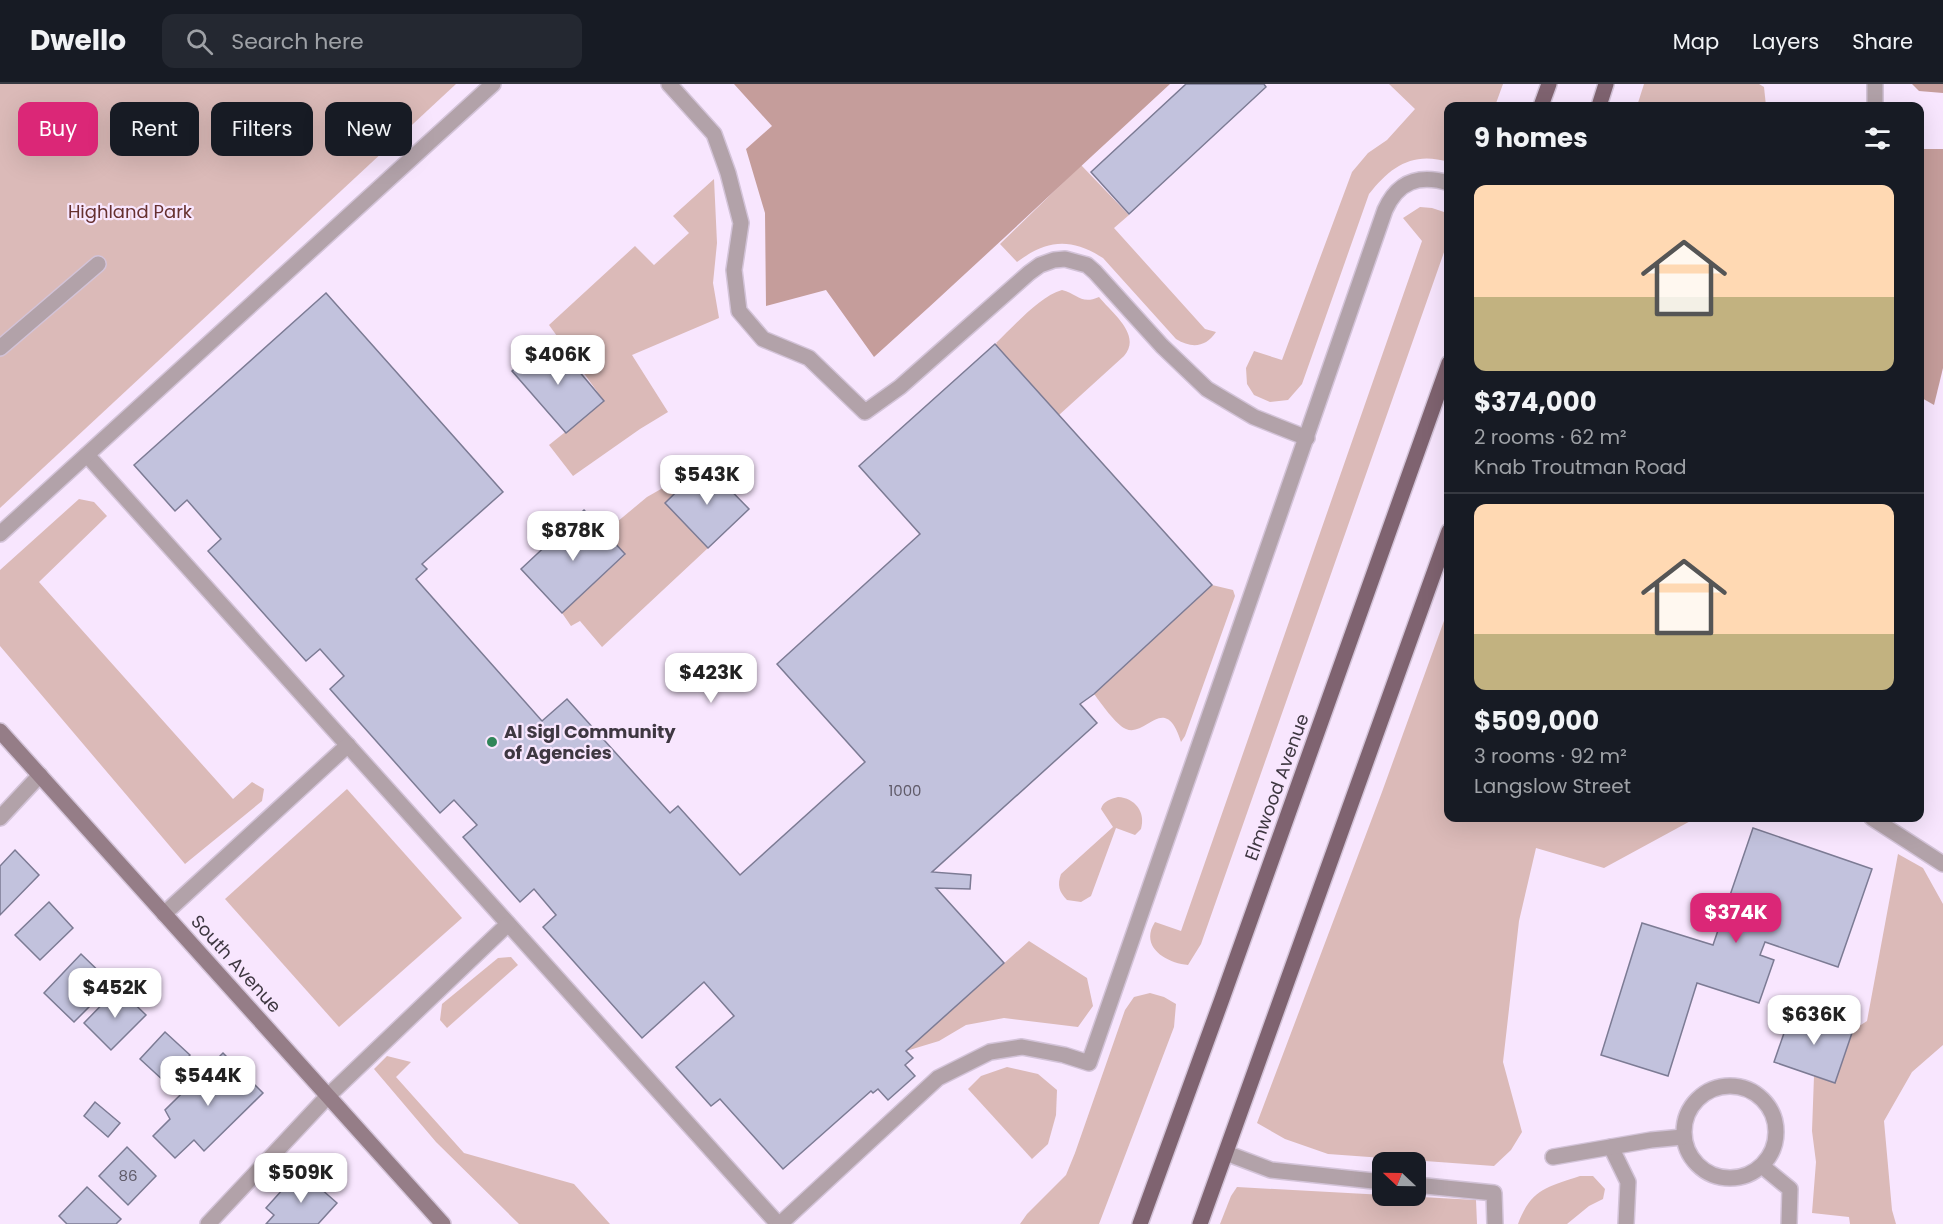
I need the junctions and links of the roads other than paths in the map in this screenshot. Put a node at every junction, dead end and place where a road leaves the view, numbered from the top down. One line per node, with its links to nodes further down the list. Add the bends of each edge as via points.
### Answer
1 (493, 84): 14 (street)
2 (669, 84): 13 (street, via 714,134 728,172 741,223 734,270 740,311 763,339 809,358 865,412 900,387 1029,273 1040,265 1065,259 1095,272 1162,346 1207,388 1254,417)
3 (1549, 84): 6 (main road)
4 (1606, 84): 7 (main road)
5 (1875, 84): 8 (street)
6 (1542, 102)
7 (1600, 102)
8 (1875, 102)
9 (1444, 182): 13 (street, via 1407,183 1389,200)
10 (98, 264): 11 (street)
11 (0, 348)
12 (1444, 377): 36 (main road, Elmwood Avenue)
13 (1307, 438): 35 (street, via 1089,1063 1022,1047 990,1052 938,1078)
14 (87, 455): 15 (street); 18 (street)
15 (0, 534)
16 (1444, 545): 28 (main road)
17 (0, 731): 19 (main road, South Avenue)
18 (348, 745): 23 (street); 24 (street)
19 (39, 775): 20 (street); 23 (main road, South Avenue)
20 (0, 818)
21 (1878, 822): 22 (street)
22 (1943, 864)
23 (164, 914): 25 (main road, South Avenue)
24 (508, 924): 25 (street); 35 (street)
25 (328, 1096): 33 (street); 34 (main road, South Avenue)
26 (1683, 1137): 27 (street); 30 (street, via 1687,1152 1707,1173 1736,1179); 30 (street, via 1690,1107 1701,1096 1715,1088 1746,1089 1770,1109 1775,1124 1771,1154)
27 (1611, 1147): 29 (street); 39 (street, via 1628,1182)
28 (1226, 1153): 31 (street, via 1271,1170); 37 (main road)
29 (1553, 1157)
30 (1762, 1166): 40 (street, via 1790,1189)
31 (1372, 1181)
32 (1426, 1186): 38 (street, via 1494,1193)
33 (208, 1224)
34 (443, 1224)
35 (778, 1224)
36 (1140, 1224)
37 (1200, 1224)
38 (1495, 1224)
39 (1626, 1224)
40 (1789, 1224)

